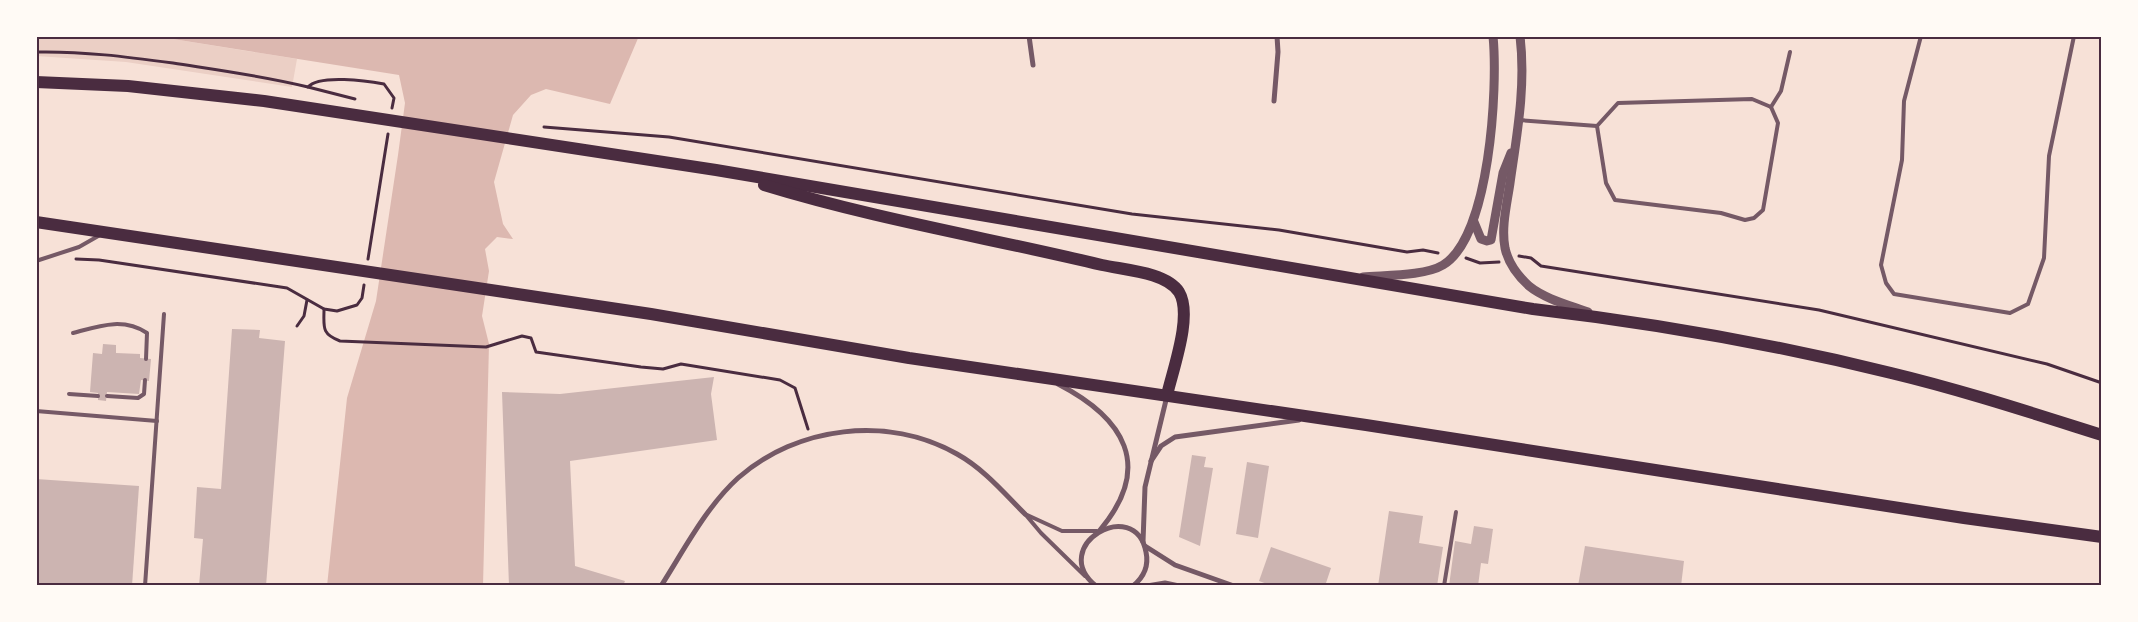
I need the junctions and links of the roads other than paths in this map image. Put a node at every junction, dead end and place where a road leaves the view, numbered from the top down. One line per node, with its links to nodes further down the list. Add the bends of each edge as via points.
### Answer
1 (1029, 36): 8 (street)
2 (1277, 36): 10 (street)
3 (1494, 36): 16 (street, via 1496,69 1491,132)
4 (1520, 36): 12 (street)
5 (1921, 36): 6 (lane, via 1904,101 1902,160 1881,265 1886,283 1894,294 2010,313 2028,304 2044,258 2049,156)
6 (2074, 36)
7 (1790, 52): 11 (lane, via 1782,91)
8 (1033, 65)
9 (36, 82): 15 (main road, via 148,88 264,101)
10 (1274, 101)
11 (1772, 107): 13 (lane, via 1752,99 1618,103); 13 (lane, via 1778,123 1763,210 1754,218 1745,220 1720,213 1615,200 1606,183)
12 (1519, 120): 13 (lane); 14 (street)
13 (1597, 126)
14 (1516, 139): 16 (street, via 1503,173 1491,240 1481,239); 22 (street, via 1504,227 1508,258 1535,290)
15 (716, 170): 20 (main road); 28 (main road, via 907,223 1163,279 1179,292 1184,310)
16 (1474, 220): 20 (street, via 1462,246 1438,267)
17 (36, 222): 18 (main road)
18 (106, 231): 19 (lane, via 79,247); 25 (main road, via 362,274 499,291)
19 (36, 261)
20 (1353, 278): 22 (main road, via 1533,309)
21 (164, 314): 33 (lane)
22 (1597, 316): 34 (main road, via 1890,372 1990,399)
23 (73, 333): 24 (lane, via 110,323 136,326 146,333)
24 (146, 359)
25 (1044, 377): 28 (main road); 38 (street, via 1098,408 1115,426 1124,442 1127,460 1123,492 1112,515)
26 (145, 380): 30 (lane, via 144,394 138,398)
27 (69, 394): 29 (lane)
28 (1167, 395): 32 (main road); 35 (street)
29 (98, 396)
30 (107, 396)
31 (36, 411): 33 (lane)
32 (1317, 418): 35 (street, via 1179,436 1163,444); 39 (main road)
33 (157, 421): 43 (lane)
34 (2102, 435)
35 (1151, 461): 40 (street, via 1143,503)
36 (1456, 512): 49 (lane)
37 (1025, 514): 38 (lane, via 1062,531); 41 (lane); 44 (street, via 979,469 934,443 884,431 810,437 759,462 737,479 717,501)
38 (1098, 531): 40 (street, via 1112,526 1124,528 1135,533); 41 (street, via 1089,538 1083,552 1083,567)
39 (2102, 537)
40 (1144, 544): 42 (street, via 1174,564); 46 (street, via 1146,568)
41 (1090, 581): 45 (street)
42 (1231, 585)
43 (145, 586)
44 (661, 586)
45 (1096, 586)
46 (1133, 586)
47 (1146, 586): 48 (street, via 1165,583)
48 (1179, 586)
49 (1444, 586)

